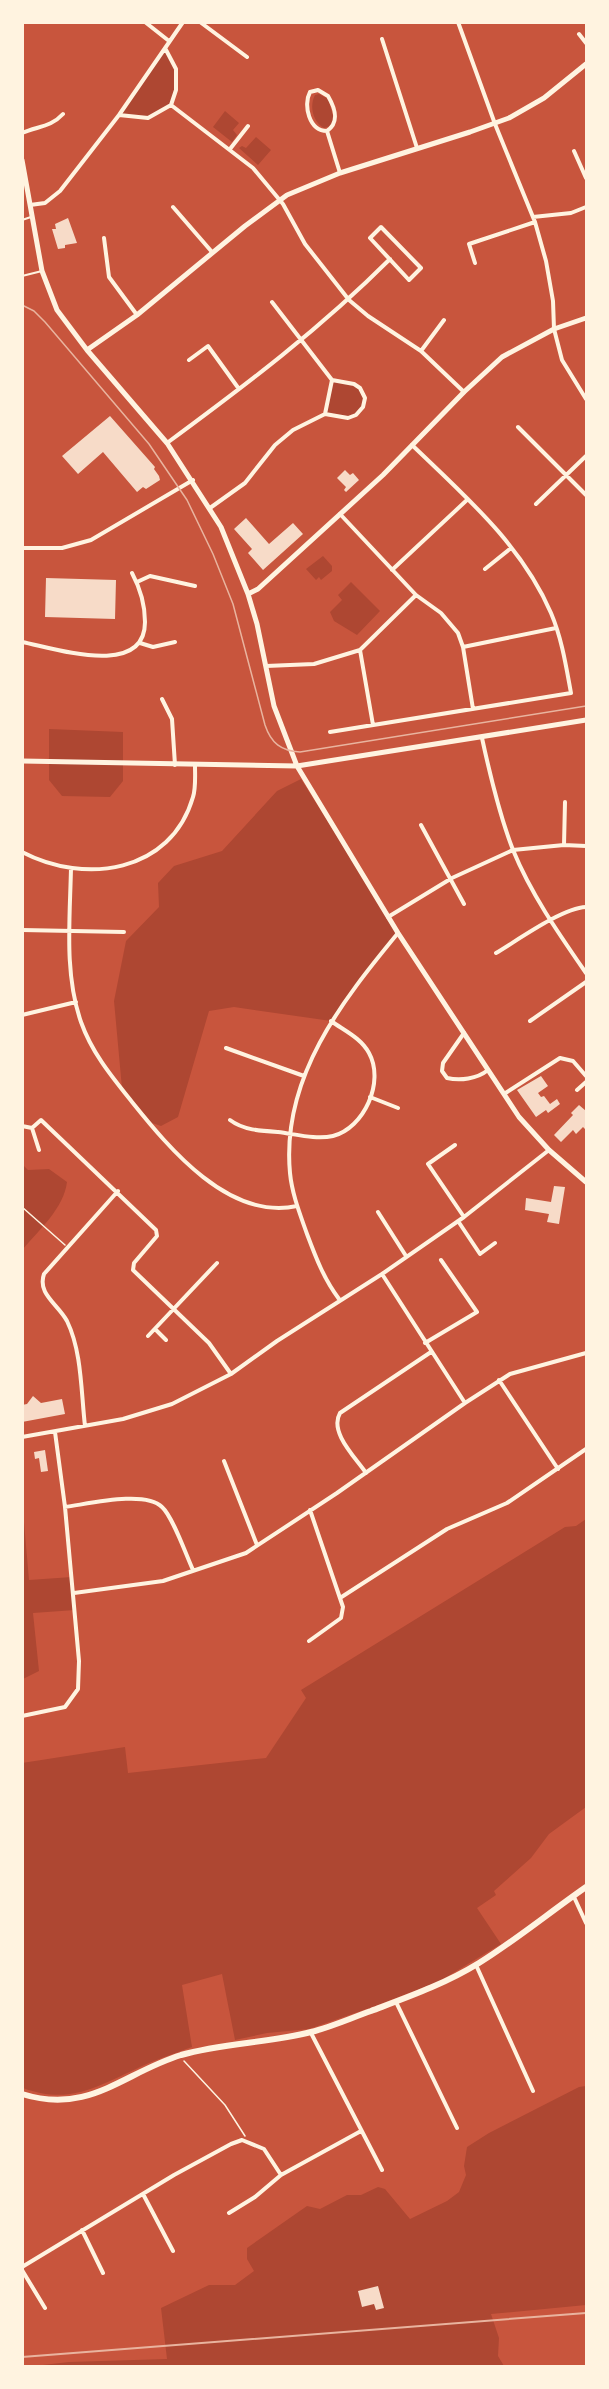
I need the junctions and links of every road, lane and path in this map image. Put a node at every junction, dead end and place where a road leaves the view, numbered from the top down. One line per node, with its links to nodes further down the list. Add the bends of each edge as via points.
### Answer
1 (145, 22): 7 (street)
2 (183, 22): 7 (street)
3 (200, 22): 10 (street)
4 (458, 22): 15 (street)
5 (579, 34): 8 (street)
6 (382, 39): 19 (street)
7 (169, 41): 9 (street)
8 (586, 44)
9 (165, 47): 12 (street, via 176,69); 14 (street)
10 (247, 57)
11 (586, 64): 15 (street, via 544,98)
12 (171, 105): 14 (street, via 148,118); 20 (street)
13 (63, 114): 18 (street, via 53,124)
14 (119, 115): 27 (street, via 53,199)
15 (495, 123): 19 (street); 32 (street)
16 (248, 126): 20 (street)
17 (327, 131): 17 (street, via 317,128 311,120 306,106 310,92 322,90 331,99 336,119); 23 (street)
18 (22, 133)
19 (417, 148): 23 (street)
20 (230, 149): 26 (street, via 253,168)
21 (574, 151): 25 (street)
22 (22, 160): 24 (street)
23 (340, 173): 26 (street)
24 (24, 174): 27 (street)
25 (586, 178)
26 (279, 200): 34 (street); 39 (street, via 305,244)
27 (30, 205): 30 (street)
28 (173, 207): 34 (street)
29 (586, 207): 32 (street)
30 (32, 217): 31 (lane); 37 (street)
31 (22, 220)
32 (534, 220): 36 (street, via 469,244); 44 (street, via 546,261)
33 (104, 238): 41 (street, via 109,277)
34 (212, 252): 41 (street)
35 (390, 259): 35 (street, via 370,238 381,228 421,268 409,280); 39 (street)
36 (475, 263)
37 (42, 271): 38 (lane); 46 (street, via 57,310)
38 (22, 276)
39 (349, 300): 45 (street); 47 (street)
40 (272, 302): 45 (street)
41 (137, 315): 46 (street)
42 (586, 318): 44 (street)
43 (444, 320): 47 (street)
44 (554, 329): 51 (street, via 502,357); 52 (street, via 562,360)
45 (302, 341): 49 (street); 50 (street)
46 (87, 350): 55 (street)
47 (421, 351): 51 (street)
48 (189, 360): 50 (street, via 208,346)
49 (332, 380): 53 (street); 53 (street, via 360,388 365,398 363,408 348,418)
50 (239, 389): 55 (street)
51 (464, 392): 56 (street)
52 (586, 399)
53 (325, 414): 63 (street, via 293,430 275,445 245,483)
54 (518, 427): 58 (street)
55 (167, 442): 59 (street)
56 (412, 445): 61 (street); 64 (street)
57 (586, 456): 58 (street)
58 (568, 474): 60 (street); 62 (street)
59 (193, 480): 63 (street); 65 (street, via 91,540 62,548)
60 (586, 495)
61 (468, 499): 66 (street); 68 (street)
62 (536, 504)
63 (210, 508): 72 (street)
64 (340, 514): 68 (street); 72 (street)
65 (22, 548)
66 (511, 548): 67 (street); 74 (street, via 528,570)
67 (485, 569)
68 (393, 570): 73 (street)
69 (132, 573): 70 (street)
70 (136, 582): 71 (street, via 150,576); 77 (street, via 145,611 145,631)
71 (195, 586)
72 (248, 594): 80 (street)
73 (416, 595): 78 (street, via 451,623); 79 (street)
74 (556, 628): 78 (street); 82 (street, via 571,693)
75 (22, 642): 77 (street, via 102,656 129,652)
76 (175, 642): 77 (street, via 153,647)
77 (140, 643)
78 (463, 647): 82 (street)
79 (360, 650): 80 (street, via 328,662); 84 (street)
80 (266, 666): 90 (street, via 274,706)
81 (162, 699): 88 (street, via 172,719)
82 (473, 709): 84 (street)
83 (586, 720): 86 (street)
84 (373, 725): 85 (street)
85 (330, 732)
86 (482, 738): 90 (street); 95 (street)
87 (22, 761): 88 (street)
88 (175, 765): 89 (street)
89 (195, 765): 90 (street); 97 (street, via 194,796 182,824 168,841 146,858 118,867)
90 (297, 766): 101 (street)
91 (565, 802): 93 (street)
92 (421, 825): 98 (street)
93 (564, 845): 94 (street); 95 (street)
94 (586, 846)
95 (513, 850): 98 (street); 102 (street)
96 (22, 852): 97 (street)
97 (71, 868): 104 (street)
98 (452, 878): 99 (street); 101 (street)
99 (464, 904)
100 (586, 907): 102 (street)
101 (388, 917): 106 (street)
102 (549, 921): 107 (street); 108 (street)
103 (22, 930): 104 (street)
104 (70, 932): 105 (street); 110 (street, via 71,979)
105 (124, 932)
106 (398, 933): 112 (street); 114 (street)
107 (496, 953)
108 (586, 973)
109 (586, 982): 113 (street)
110 (76, 1002): 111 (street); 133 (street, via 89,1041 102,1063 177,1156 203,1179 238,1198 275,1208)
111 (22, 1015)
112 (331, 1021): 117 (street); 122 (street, via 362,1042 371,1055 374,1084)
113 (530, 1021)
114 (464, 1033): 116 (street); 116 (street, via 443,1063 442,1071 447,1078 454,1079 481,1076)
115 (226, 1048): 117 (street)
116 (488, 1070): 121 (street)
117 (304, 1076): 127 (street)
118 (586, 1076): 121 (street, via 573,1061 560,1058)
119 (586, 1082): 120 (street)
120 (578, 1090)
121 (504, 1094): 130 (street)
122 (370, 1098): 123 (street); 127 (street, via 359,1119 345,1131 327,1137)
123 (398, 1108)
124 (230, 1120): 127 (street, via 237,1126)
125 (22, 1126): 126 (street)
126 (32, 1128): 129 (street); 132 (street, via 41,1120)
127 (291, 1134): 133 (street, via 290,1172)
128 (455, 1145): 136 (street, via 428,1164)
129 (39, 1150)
130 (549, 1150): 131 (street); 136 (street)
131 (586, 1182)
132 (118, 1191): 139 (street); 145 (street, via 158,1233 132,1265 133,1270)
133 (297, 1206): 144 (street, via 326,1282)
134 (22, 1207): 139 (path)
135 (378, 1212): 140 (street)
136 (464, 1217): 137 (street)
137 (458, 1221): 138 (street, via 480,1254); 140 (street)
138 (495, 1243)
139 (68, 1247): 155 (street, via 41,1282 66,1320 75,1346)
140 (406, 1256): 143 (street)
141 (441, 1260): 149 (street, via 477,1312)
142 (217, 1263): 145 (street)
143 (382, 1274): 144 (street); 149 (street)
144 (339, 1299): 152 (street)
145 (173, 1310): 146 (street); 152 (street, via 209,1343)
146 (155, 1329): 147 (street); 148 (street)
147 (148, 1336)
148 (166, 1340)
149 (425, 1343): 150 (street)
150 (430, 1352): 154 (street); 161 (street, via 340,1413 336,1420 337,1430)
151 (586, 1353): 153 (street, via 526,1368)
152 (231, 1374): 155 (street, via 172,1404)
153 (499, 1380): 154 (street); 160 (street)
154 (465, 1403): 161 (street)
155 (85, 1426): 156 (street)
156 (55, 1432): 157 (street); 162 (street)
157 (22, 1437)
158 (586, 1449): 160 (street)
159 (224, 1461): 164 (street)
160 (558, 1469): 167 (street, via 507,1503 447,1528)
161 (366, 1473): 163 (street)
162 (65, 1507): 165 (street, via 141,1498 154,1500 164,1508); 166 (street)
163 (310, 1510): 164 (street); 167 (street)
164 (257, 1545): 165 (street, via 246,1553)
165 (193, 1570): 166 (street, via 147,1585)
166 (74, 1593): 169 (street, via 78,1689 65,1707)
167 (340, 1598): 168 (street, via 341,1618)
168 (309, 1641)
169 (22, 1716)
170 (586, 1887): 171 (main road)
171 (573, 1896): 172 (street); 173 (main road)
172 (586, 1923)
173 (476, 1965): 174 (main road, via 437,1986); 177 (street)
174 (396, 2001): 175 (main road); 179 (street)
175 (310, 2032): 176 (main road); 180 (street)
176 (180, 2056): 178 (main road, via 78,2099 51,2100); 181 (path, via 225,2104)
177 (533, 2091)
178 (22, 2094)
179 (457, 2128)
180 (361, 2131): 182 (street); 183 (street)
181 (249, 2142): 183 (street, via 264,2149); 184 (street, via 231,2144)
182 (382, 2169)
183 (281, 2175): 185 (street)
184 (143, 2194): 186 (street); 187 (street)
185 (229, 2213)
186 (82, 2230): 188 (street); 189 (street)
187 (173, 2251)
188 (22, 2269): 190 (street)
189 (103, 2273)
190 (45, 2308)

